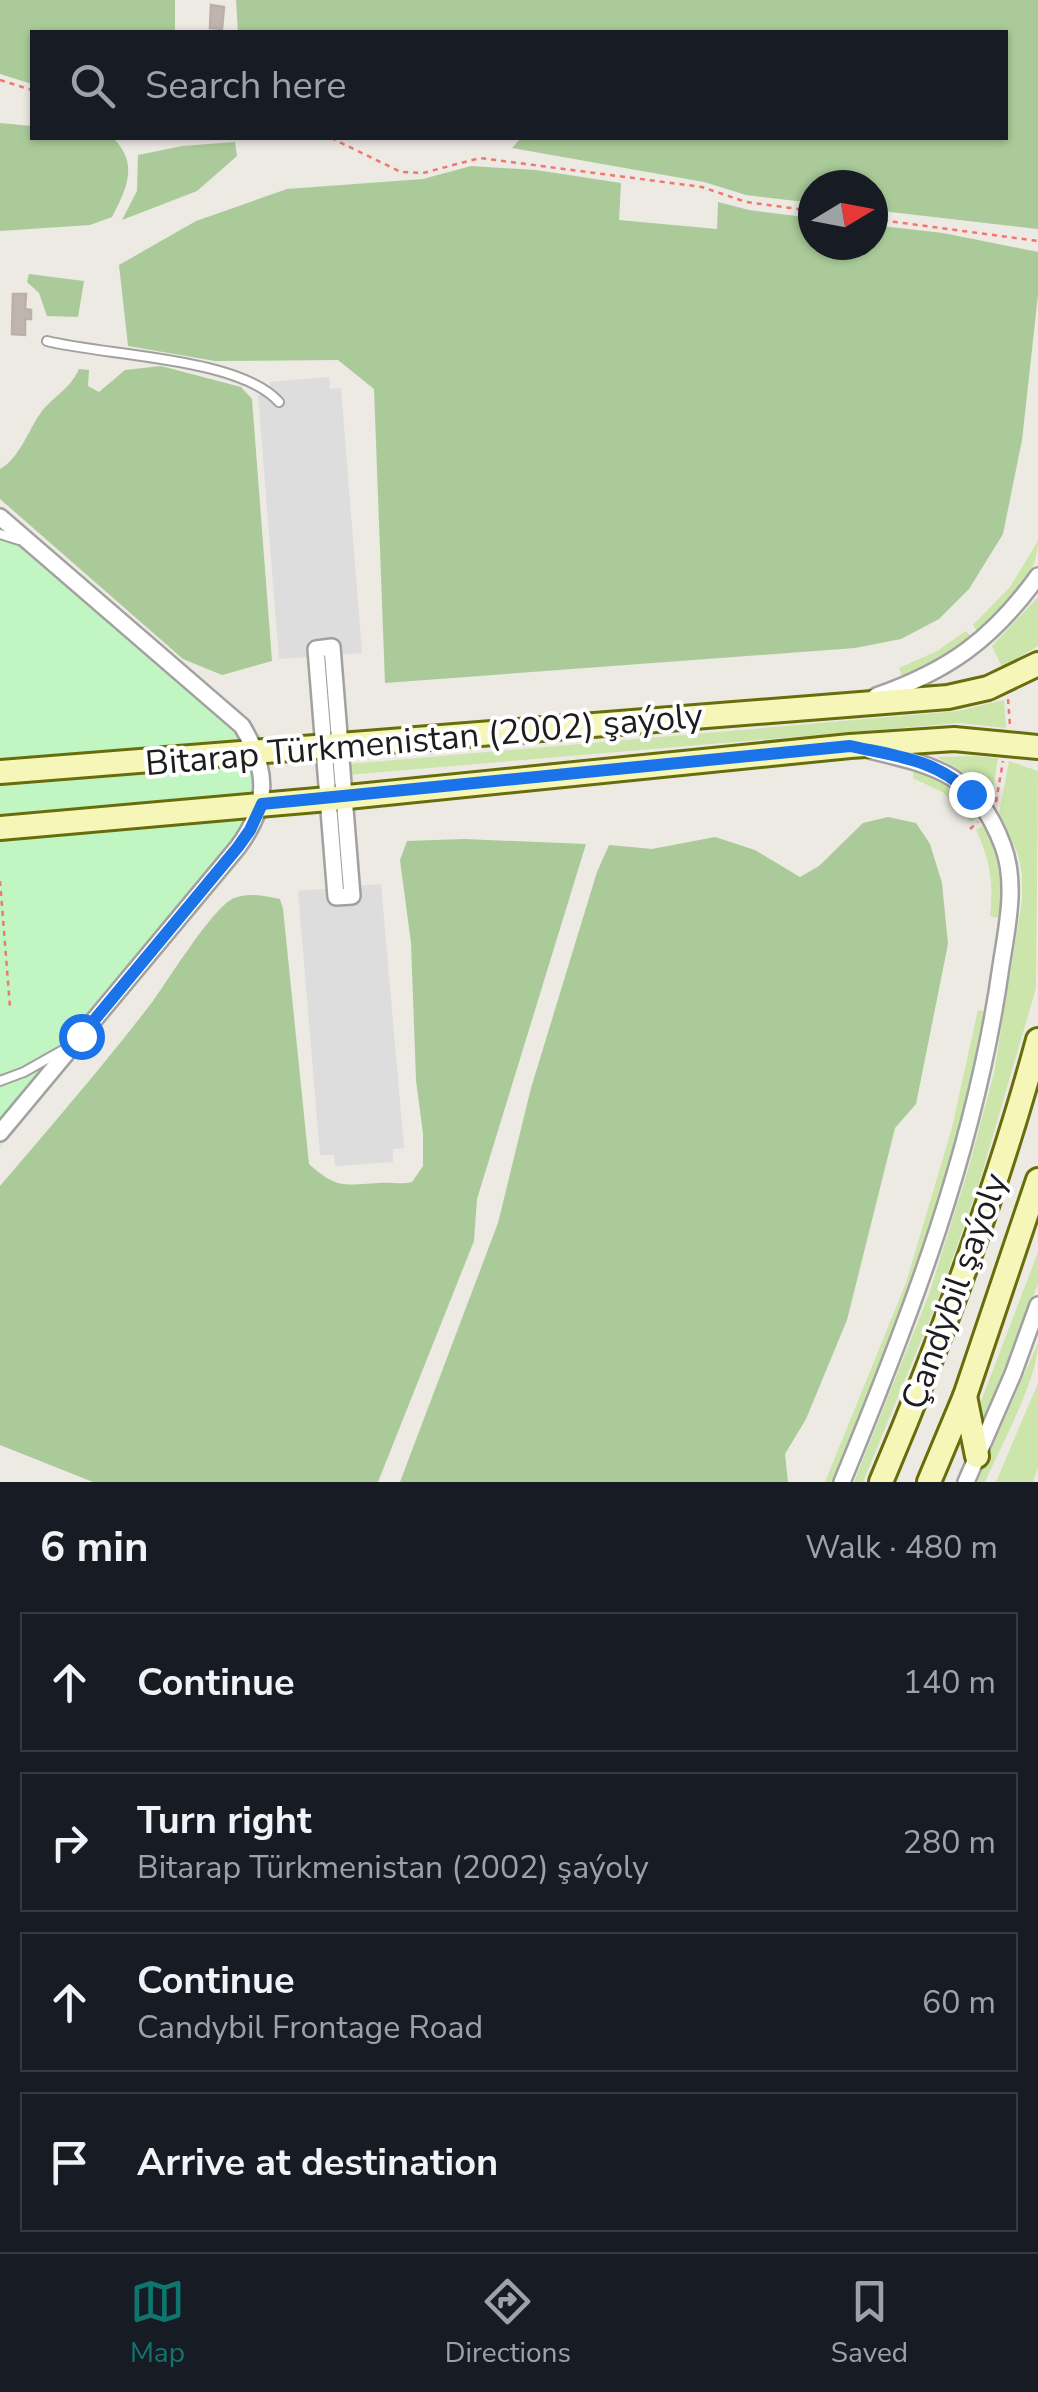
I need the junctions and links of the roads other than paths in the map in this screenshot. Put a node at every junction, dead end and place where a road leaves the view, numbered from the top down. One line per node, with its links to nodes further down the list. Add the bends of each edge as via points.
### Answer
1 (46, 341): 2 (lane, via 189,365 245,380)
2 (279, 402)
3 (0, 517): 5 (street)
4 (0, 534): 5 (lane)
5 (31, 544): 12 (street, via 242,726)
6 (1038, 576): 8 (street, Bitarap Türkmenistan (2002) şaýoly, via 1017,606 962,656 912,683)
7 (1038, 664): 8 (street, Bitarap Türkmenistan (2002) şaýoly, via 988,688 948,697)
8 (848, 705): 9 (street, Bitarap Türkmenistan (2002) şaýoly)
9 (332, 745): 9 (street, via 332,648 316,649); 12 (street, Bitarap Türkmenistan (2002) şaýoly); 14 (street)
10 (850, 746): 11 (street, Bitarap Türkmenistan (2002) şaýoly, via 954,738); 14 (street, Bitarap Türkmenistan (2002) şaýoly); 25 (street, via 933,765 954,778 993,825 1010,887 992,1032 960,1155 908,1321)
11 (1038, 747)
12 (257, 752): 13 (street, Bitarap Türkmenistan (2002) şaýoly); 15 (street)
13 (0, 772)
14 (336, 798): 14 (street, via 336,897 352,896); 15 (street, Bitarap Türkmenistan (2002) şaýoly)
15 (262, 804): 16 (street, Bitarap Türkmenistan (2002) şaýoly); 17 (street, via 244,839)
16 (0, 828)
17 (81, 1036): 19 (lane); 20 (street)
18 (1038, 1040): 26 (street, Çandybil şaýoly, via 970,1260)
19 (0, 1081)
20 (0, 1134)
21 (1038, 1180): 23 (street, Çandybil şaýoly)
22 (1038, 1305): 24 (street)
23 (964, 1396): 24 (street); 27 (street, Çandybil şaýoly)
24 (978, 1456): 28 (street)
25 (842, 1482)
26 (880, 1482)
27 (928, 1482)
28 (966, 1482)

